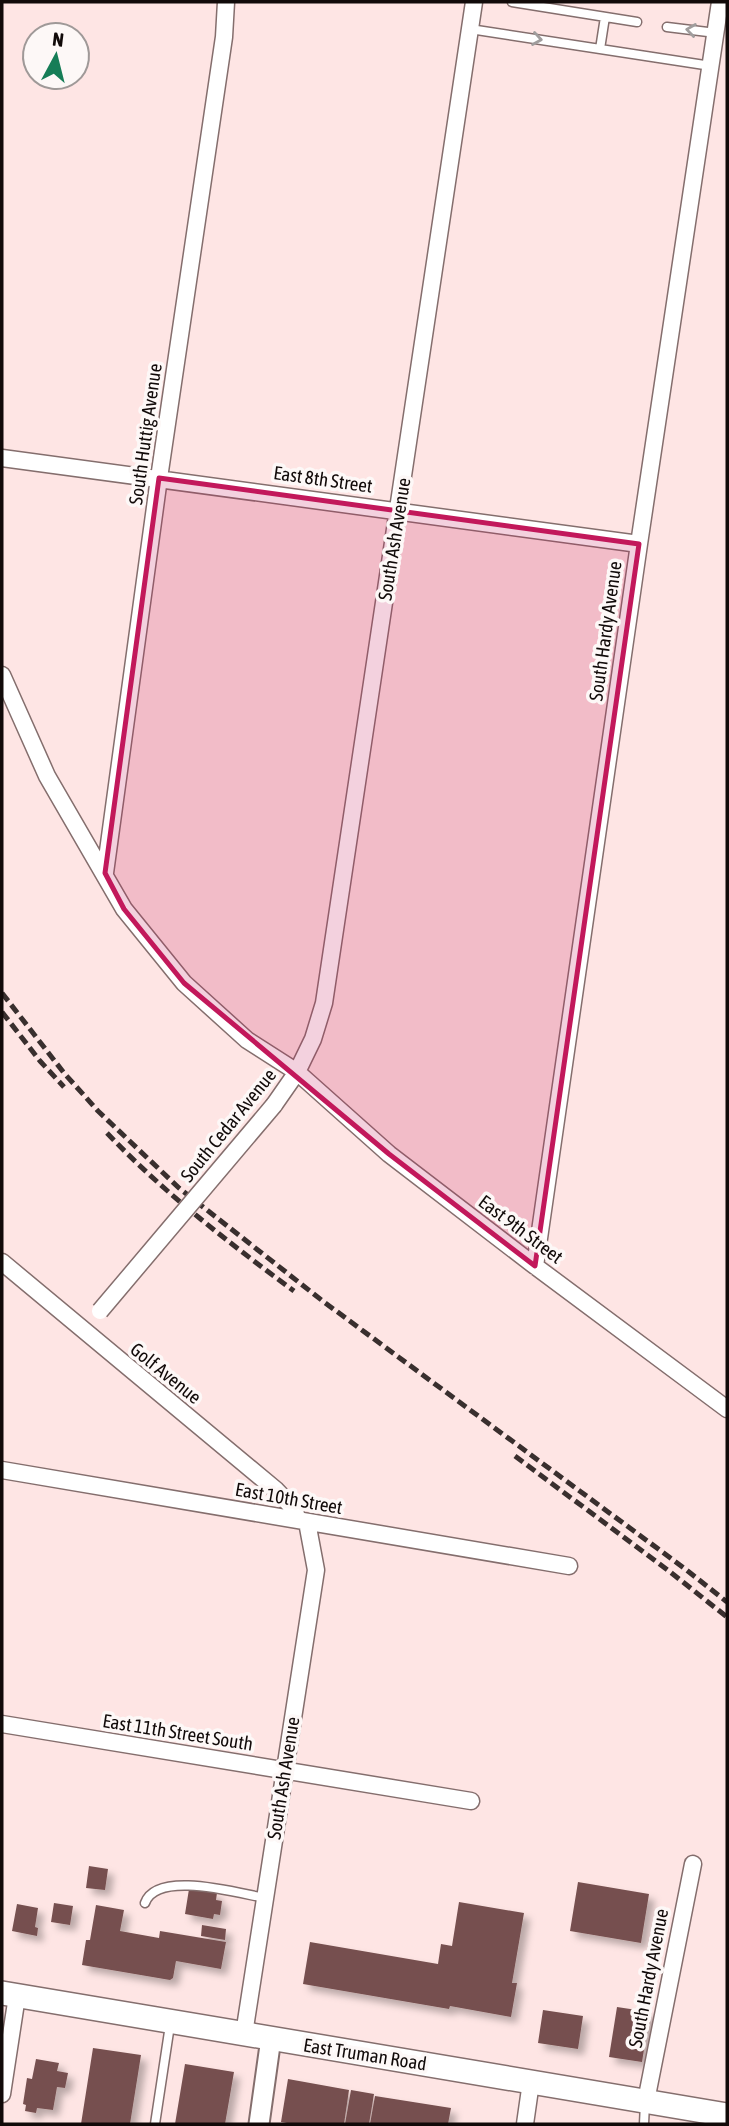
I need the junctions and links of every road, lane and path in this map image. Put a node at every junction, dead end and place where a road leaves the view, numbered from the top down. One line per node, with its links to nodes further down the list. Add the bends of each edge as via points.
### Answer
1 (226, 2): 13 (street, South Huttig Avenue)
2 (474, 2): 8 (street, South Ash Avenue)
3 (512, 2): 5 (lane)
4 (720, 2): 9 (street, South Hardy Avenue)
5 (605, 17): 6 (lane); 10 (lane)
6 (637, 22)
7 (667, 27): 9 (lane, one-way to 7)
8 (470, 29): 10 (lane, one-way to 10); 14 (street, South Ash Avenue)
9 (716, 33): 11 (street, South Hardy Avenue)
10 (600, 49): 11 (lane)
11 (711, 66): 15 (street, South Hardy Avenue)
12 (2, 458): 13 (street, East 8th Street)
13 (159, 478): 14 (street, East 8th Street); 17 (street, South Huttig Avenue)
14 (398, 511): 15 (street, East 8th Street); 18 (street, South Ash Avenue, via 324,1003)
15 (639, 544): 20 (street, South Hardy Avenue)
16 (2, 675): 17 (street, South Cedar Avenue, via 47,776)
17 (105, 873): 18 (street, South Cedar Avenue, via 124,909 184,983 247,1040)
18 (297, 1072): 20 (street, East 9th Street, via 389,1154); 21 (street, South Cedar Avenue, bridge)
19 (2, 1262): 21 (street, Golf Avenue)
20 (534, 1266): 22 (street, East 9th Street)
21 (85, 1333): 24 (street, Golf Avenue, via 275,1490)
22 (727, 1409)
23 (2, 1470): 24 (street, East 10th Street)
24 (302, 1521): 25 (street, East 10th Street); 27 (street, South Ash Avenue, via 316,1570)
25 (569, 1566)
26 (2, 1724): 27 (street, East 11th Street South)
27 (284, 1771): 28 (street, East 11th Street South); 30 (street, South Ash Avenue)
28 (471, 1801)
29 (693, 1864): 38 (street, South Hardy Avenue)
30 (265, 1898): 31 (lane, via 181,1884 153,1891); 34 (street, South Ash Avenue)
31 (145, 1903)
32 (9, 1995): 33 (main road, East Truman Road); 37 (street)
33 (170, 2022): 34 (main road, East Truman Road); 40 (lane)
34 (244, 2034): 35 (main road, East Truman Road)
35 (271, 2038): 36 (main road, East Truman Road); 41 (street)
36 (531, 2082): 38 (main road, East Truman Road); 42 (street)
37 (2, 2094)
38 (646, 2101): 39 (main road, East Truman Road); 43 (lane)
39 (716, 2117)
40 (155, 2124)
41 (259, 2124)
42 (525, 2124)
43 (644, 2124)

